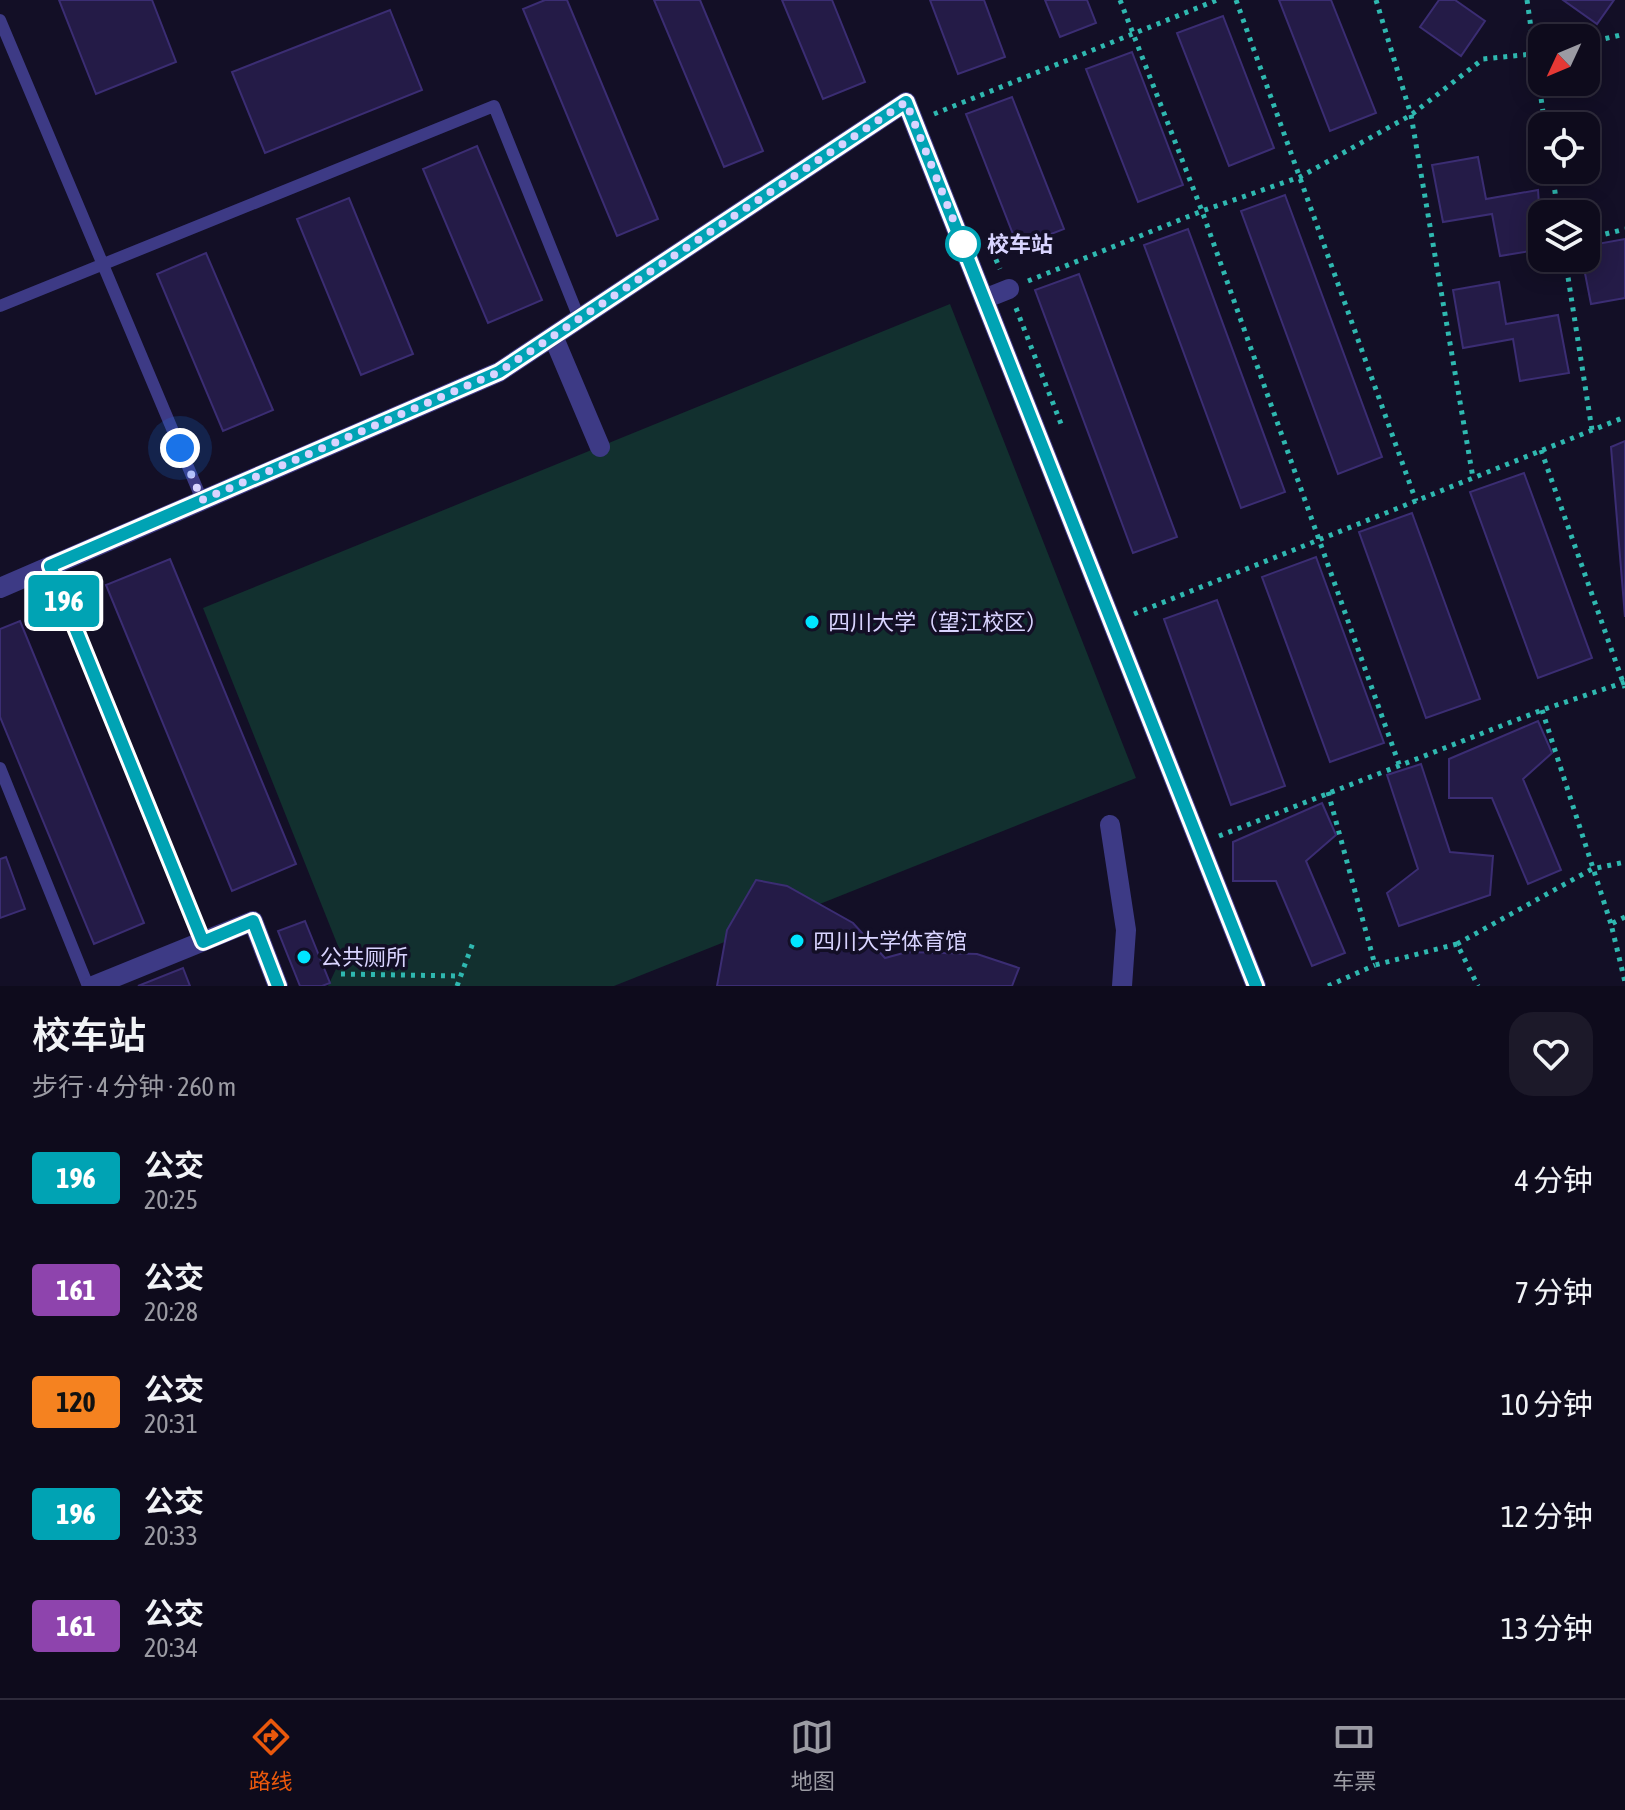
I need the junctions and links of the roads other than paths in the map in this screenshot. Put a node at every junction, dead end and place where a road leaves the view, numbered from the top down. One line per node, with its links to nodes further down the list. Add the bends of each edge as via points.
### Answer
1 (0, 20): 2 (lane)
2 (103, 264): 5 (lane); 6 (lane, via 494,106); 9 (lane)
3 (1009, 289): 4 (street)
4 (984, 299): 6 (street, via 906,102); 18 (street)
5 (0, 306)
6 (579, 318): 7 (street)
7 (553, 336): 8 (street); 9 (street, via 499,372)
8 (600, 447)
9 (202, 500): 10 (street)
10 (50, 566): 11 (street); 14 (lane)
11 (0, 588)
12 (0, 768): 15 (lane)
13 (1110, 825): 17 (street, via 1126,930)
14 (203, 942): 15 (street); 16 (street, via 253,921)
15 (90, 986)
16 (278, 986)
17 (1122, 986)
18 (1256, 986)

